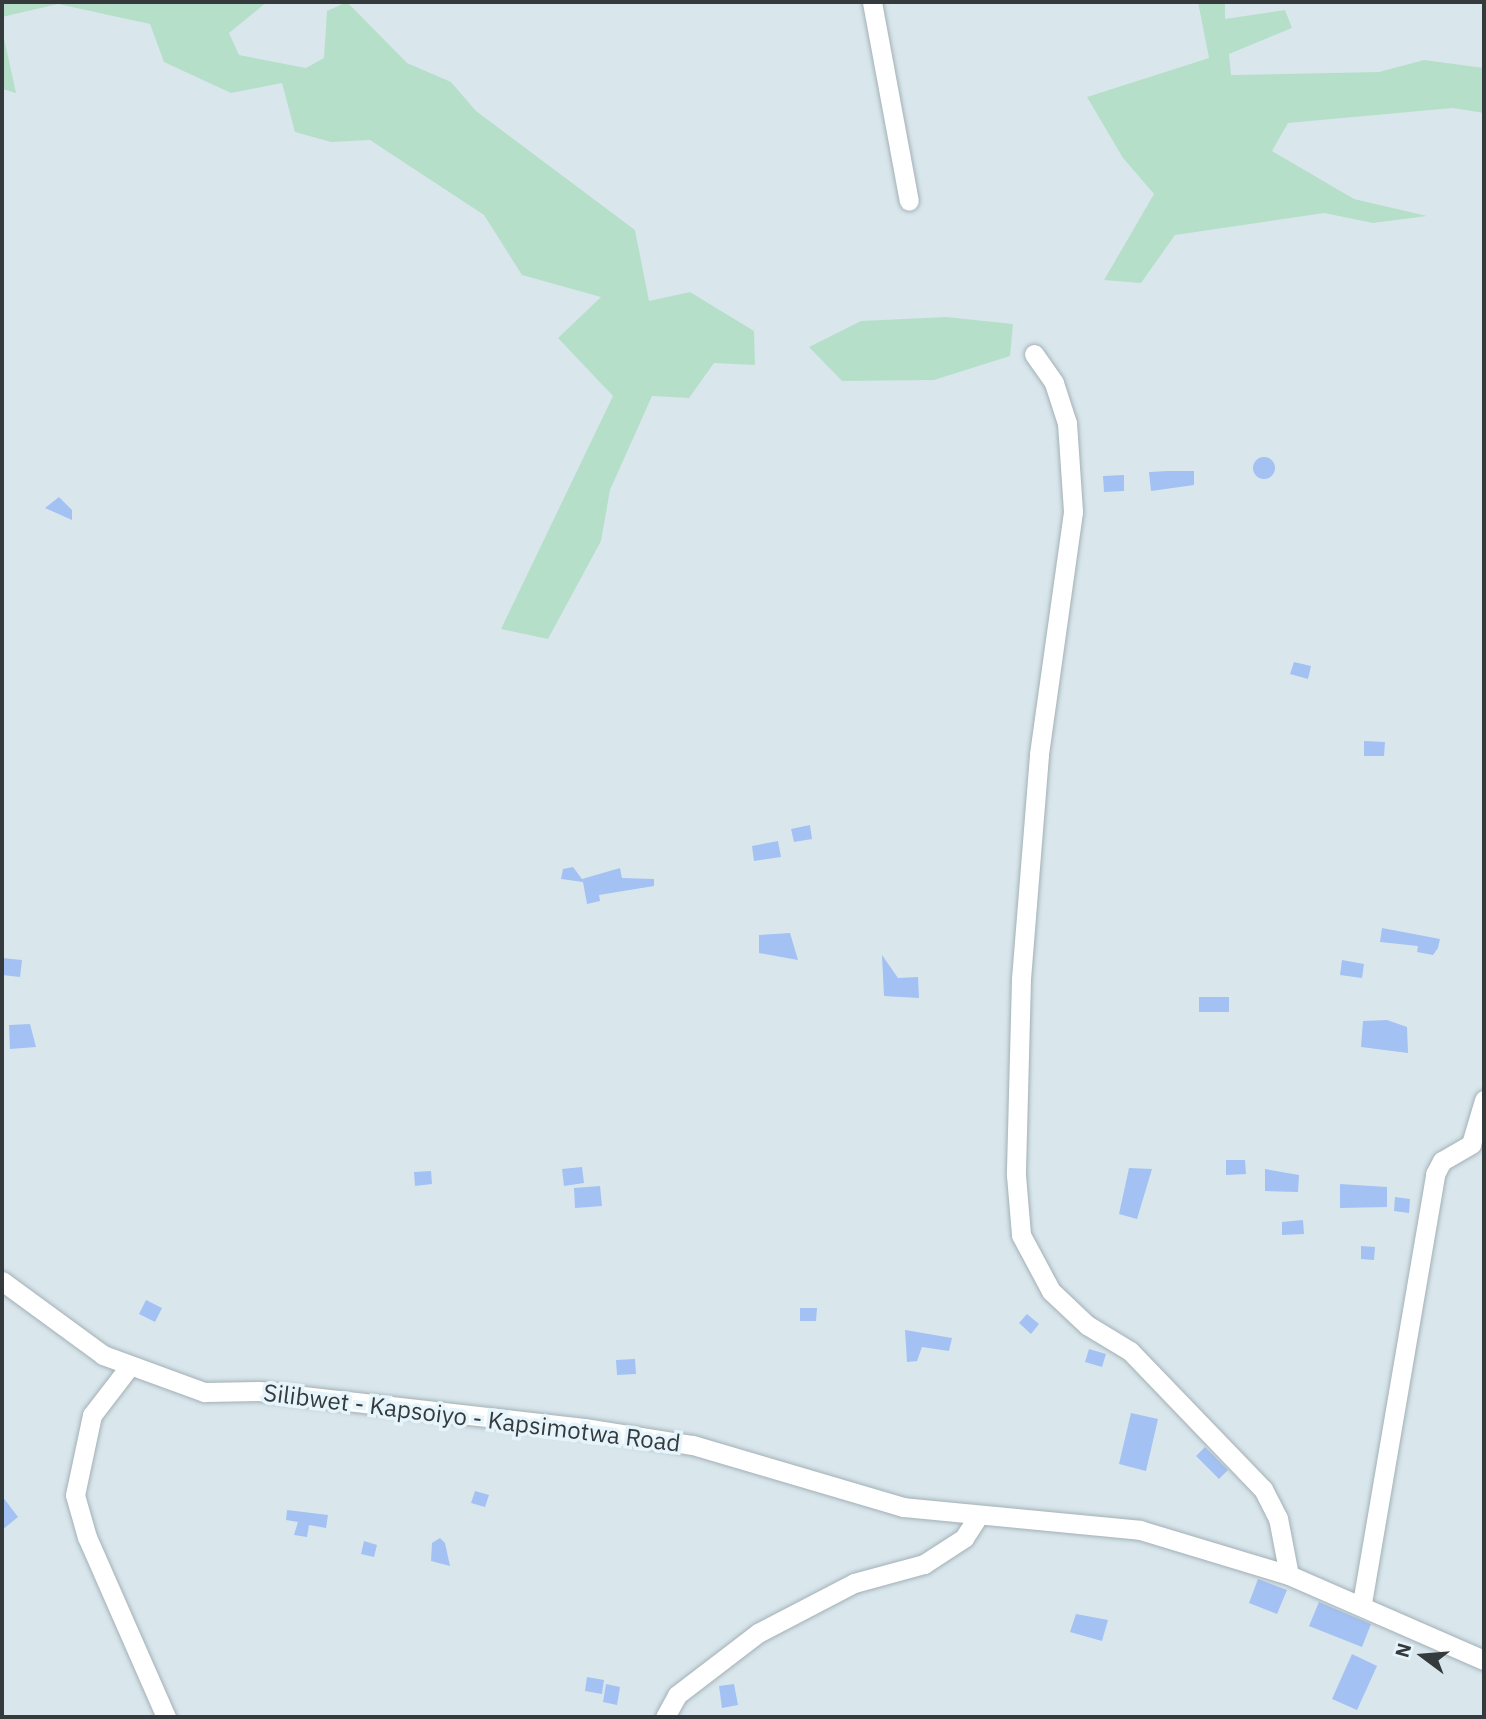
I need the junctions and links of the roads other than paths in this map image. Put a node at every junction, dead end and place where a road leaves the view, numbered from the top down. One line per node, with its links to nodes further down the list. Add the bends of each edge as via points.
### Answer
1 (872, 2): 2 (street)
2 (909, 201)
3 (1034, 354): 8 (street, via 1054,383 1067,423 1073,512 1039,755 1021,979 1016,1175 1021,1235 1051,1291 1087,1325 1130,1351 1263,1489 1278,1518)
4 (1484, 1100): 9 (street, via 1471,1144 1442,1161 1435,1174)
5 (2, 1281): 6 (street, Silibwet - Kapsoiyo - Kapsimotwa Road, via 103,1355)
6 (129, 1367): 7 (street, Silibwet - Kapsoiyo - Kapsimotwa Road, via 204,1392 259,1391 693,1445 904,1507); 11 (street, via 92,1415 75,1495)
7 (979, 1515): 8 (street, Silibwet - Kapsoiyo - Kapsimotwa Road, via 1140,1530); 12 (street, via 964,1538 924,1564 853,1583 758,1633 677,1695)
8 (1289, 1574): 9 (street, Silibwet - Kapsoiyo - Kapsimotwa Road)
9 (1362, 1603): 10 (street, Silibwet - Kapsoiyo - Kapsimotwa Road)
10 (1484, 1660)
11 (166, 1717)
12 (666, 1717)

